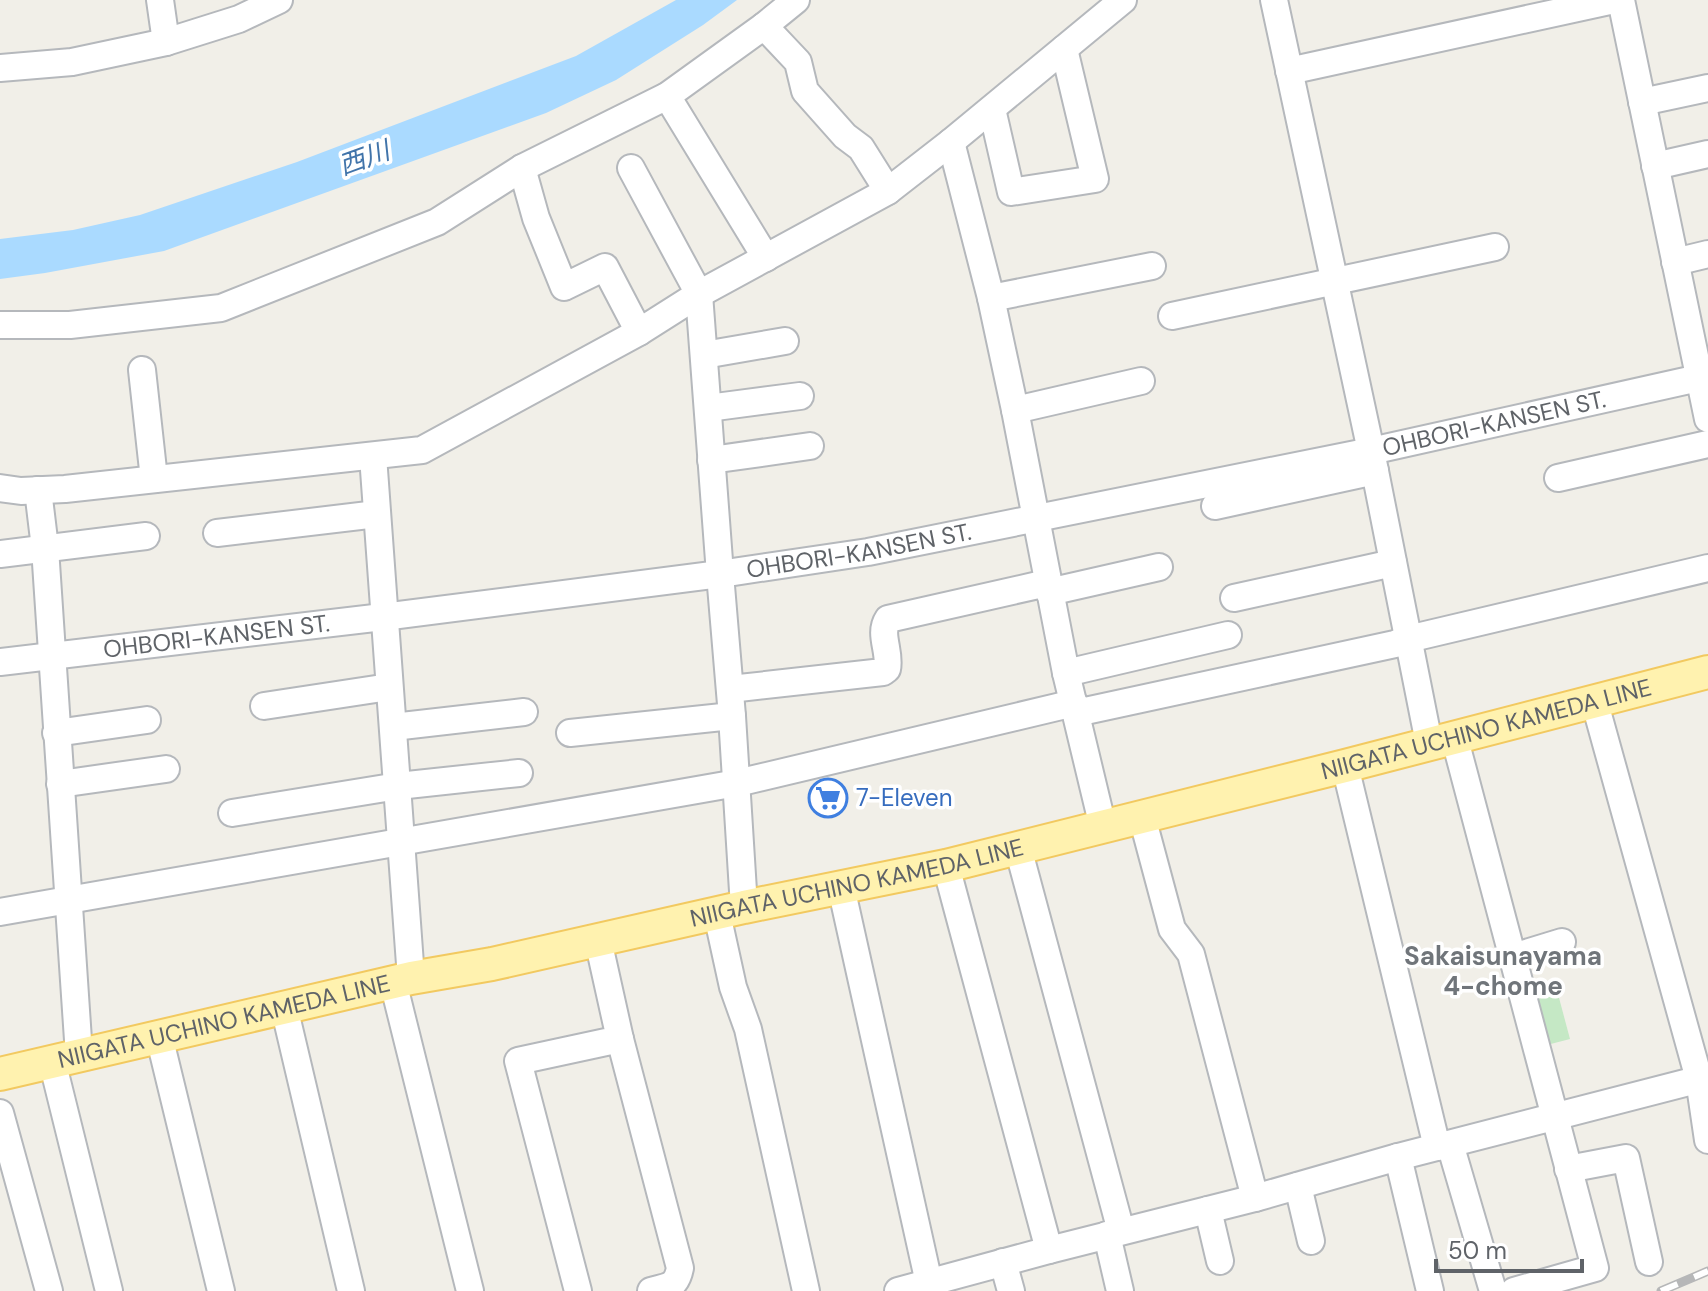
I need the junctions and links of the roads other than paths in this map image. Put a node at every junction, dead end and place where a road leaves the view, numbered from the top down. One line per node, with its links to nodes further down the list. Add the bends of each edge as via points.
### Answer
1 (160, 0): 9 (street)
2 (279, 0): 9 (street)
3 (796, 0): 8 (street)
4 (1123, 0): 10 (street)
5 (1274, 0): 12 (street)
6 (1614, 0): 12 (street)
7 (1621, 0): 15 (street)
8 (764, 26): 14 (street); 22 (street, via 798,62 805,91 861,148)
9 (166, 42): 11 (street, via 72,62)
10 (1064, 49): 16 (street); 16 (street, via 1095,179 1011,192)
11 (0, 68)
12 (1289, 71): 28 (street)
13 (1708, 88): 15 (street)
14 (667, 96): 20 (street); 25 (street)
15 (1642, 102): 19 (street)
16 (992, 109): 17 (street)
17 (951, 142): 22 (street); 30 (street)
18 (1708, 154): 19 (street)
19 (1655, 166): 26 (street)
20 (522, 168): 32 (street, via 437,222 221,308 70,325); 33 (street, via 564,287 605,267)
21 (631, 168): 29 (street)
22 (888, 191): 25 (street)
23 (1495, 247): 28 (street)
24 (1708, 254): 26 (street)
25 (766, 258): 29 (street)
26 (1675, 262): 37 (street)
27 (1152, 266): 30 (street)
28 (1333, 281): 31 (street); 47 (street)
29 (699, 294): 33 (street); 35 (street)
30 (991, 298): 41 (street)
31 (1172, 316)
32 (0, 325)
33 (639, 332): 45 (street, via 422,450)
34 (785, 341): 35 (street)
35 (704, 355): 40 (street)
36 (142, 370): 49 (street)
37 (1704, 377): 42 (street); 47 (street, OHBORI-KANSEN ST.)
38 (1141, 381): 41 (street)
39 (800, 396): 40 (street)
40 (708, 408): 46 (street)
41 (1015, 410): 54 (street)
42 (1708, 419)
43 (1708, 444): 48 (street)
44 (810, 446): 46 (street)
45 (373, 456): 49 (street); 53 (street)
46 (711, 460): 62 (street)
47 (1373, 461): 52 (street); 54 (street, OHBORI-KANSEN ST.); 59 (street)
48 (1558, 478)
49 (154, 479): 51 (street)
50 (0, 488): 51 (street)
51 (38, 490): 57 (street)
52 (1215, 506)
53 (377, 514): 55 (street); 65 (street)
54 (1035, 519): 62 (street, OHBORI-KANSEN ST.); 63 (street)
55 (217, 533)
56 (146, 536): 57 (street)
57 (45, 548): 58 (street); 68 (street)
58 (0, 554)
59 (1393, 563): 64 (street); 67 (street)
60 (1159, 567): 63 (street)
61 (1708, 568): 67 (street)
62 (720, 574): 65 (street, OHBORI-KANSEN ST.); 73 (street)
63 (1048, 587): 71 (street); 73 (street, via 888,619 883,630 889,663 883,672)
64 (1234, 598)
65 (383, 617): 68 (street, OHBORI-KANSEN ST.); 72 (street)
66 (1228, 635): 71 (street)
67 (1408, 639): 76 (street); 83 (street)
68 (51, 656): 69 (street, OHBORI-KANSEN ST.); 81 (street)
69 (0, 662)
70 (1708, 672): 74 (main road, NIIGATA UCHINO KAMEDA LINE)
71 (1066, 673): 76 (street)
72 (389, 687): 75 (street); 80 (street)
73 (730, 689): 78 (street)
74 (1594, 700): 83 (main road, NIIGATA UCHINO KAMEDA LINE); 109 (street)
75 (264, 706)
76 (1075, 708): 87 (street); 92 (street)
77 (524, 712): 80 (street)
78 (732, 716): 82 (street); 87 (street)
79 (147, 720): 81 (street)
80 (393, 727): 89 (street)
81 (56, 733): 88 (street)
82 (570, 733)
83 (1441, 740): 84 (main road, NIIGATA UCHINO KAMEDA LINE); 102 (street)
84 (1345, 766): 91 (main road, NIIGATA UCHINO KAMEDA LINE); 113 (street)
85 (166, 769): 88 (street)
86 (519, 773): 89 (street)
87 (737, 783): 93 (street); 98 (street)
88 (60, 784): 97 (street)
89 (398, 786): 90 (street); 93 (street)
90 (232, 813)
91 (1142, 817): 92 (main road, NIIGATA UCHINO KAMEDA LINE); 117 (street, via 1172,929 1191,954)
92 (1103, 827): 94 (main road, NIIGATA UCHINO KAMEDA LINE)
93 (402, 842): 97 (street); 103 (street)
94 (1018, 848): 95 (main road, NIIGATA UCHINO KAMEDA LINE); 119 (street)
95 (946, 866): 96 (main road, NIIGATA UCHINO KAMEDA LINE); 121 (street)
96 (841, 887): 98 (main road, NIIGATA UCHINO KAMEDA LINE); 125 (street)
97 (69, 900): 99 (street); 107 (street)
98 (731, 911): 100 (main road, NIIGATA UCHINO KAMEDA LINE); 133 (street, via 733,987 748,1029)
99 (0, 912)
100 (598, 940): 103 (main road, NIIGATA UCHINO KAMEDA LINE); 106 (street)
101 (1562, 942): 102 (street)
102 (1513, 957): 111 (street)
103 (402, 980): 104 (main road, NIIGATA UCHINO KAMEDA LINE); 130 (street)
104 (284, 1007): 105 (main road, NIIGATA UCHINO KAMEDA LINE); 129 (street)
105 (159, 1036): 107 (main road, NIIGATA UCHINO KAMEDA LINE); 128 (street)
106 (620, 1039): 131 (street, via 518,1061); 132 (street, via 680,1268 670,1285)
107 (65, 1058): 108 (main road, NIIGATA UCHINO KAMEDA LINE); 127 (street)
108 (0, 1074)
109 (1704, 1078): 111 (street); 112 (street)
110 (0, 1113): 126 (street)
111 (1555, 1116): 113 (street); 115 (street)
112 (1708, 1140)
113 (1443, 1146): 114 (street); 137 (street)
114 (1398, 1157): 116 (street); 136 (street)
115 (1568, 1169): 124 (street, via 1626,1158); 138 (street, via 1595,1268)
116 (1298, 1186): 117 (street); 120 (street)
117 (1255, 1198): 118 (street)
118 (1208, 1210): 119 (street); 122 (street)
119 (1114, 1233): 121 (street); 135 (street)
120 (1311, 1241)
121 (1049, 1250): 123 (street)
122 (1220, 1261)
123 (1003, 1262): 125 (street); 134 (street)
124 (1649, 1262)
125 (911, 1288)
126 (49, 1291)
127 (109, 1291)
128 (221, 1291)
129 (351, 1291)
130 (470, 1291)
131 (578, 1291)
132 (651, 1291)
133 (806, 1291)
134 (1011, 1291)
135 (1120, 1291)
136 (1430, 1291)
137 (1493, 1291)
138 (1514, 1291)

